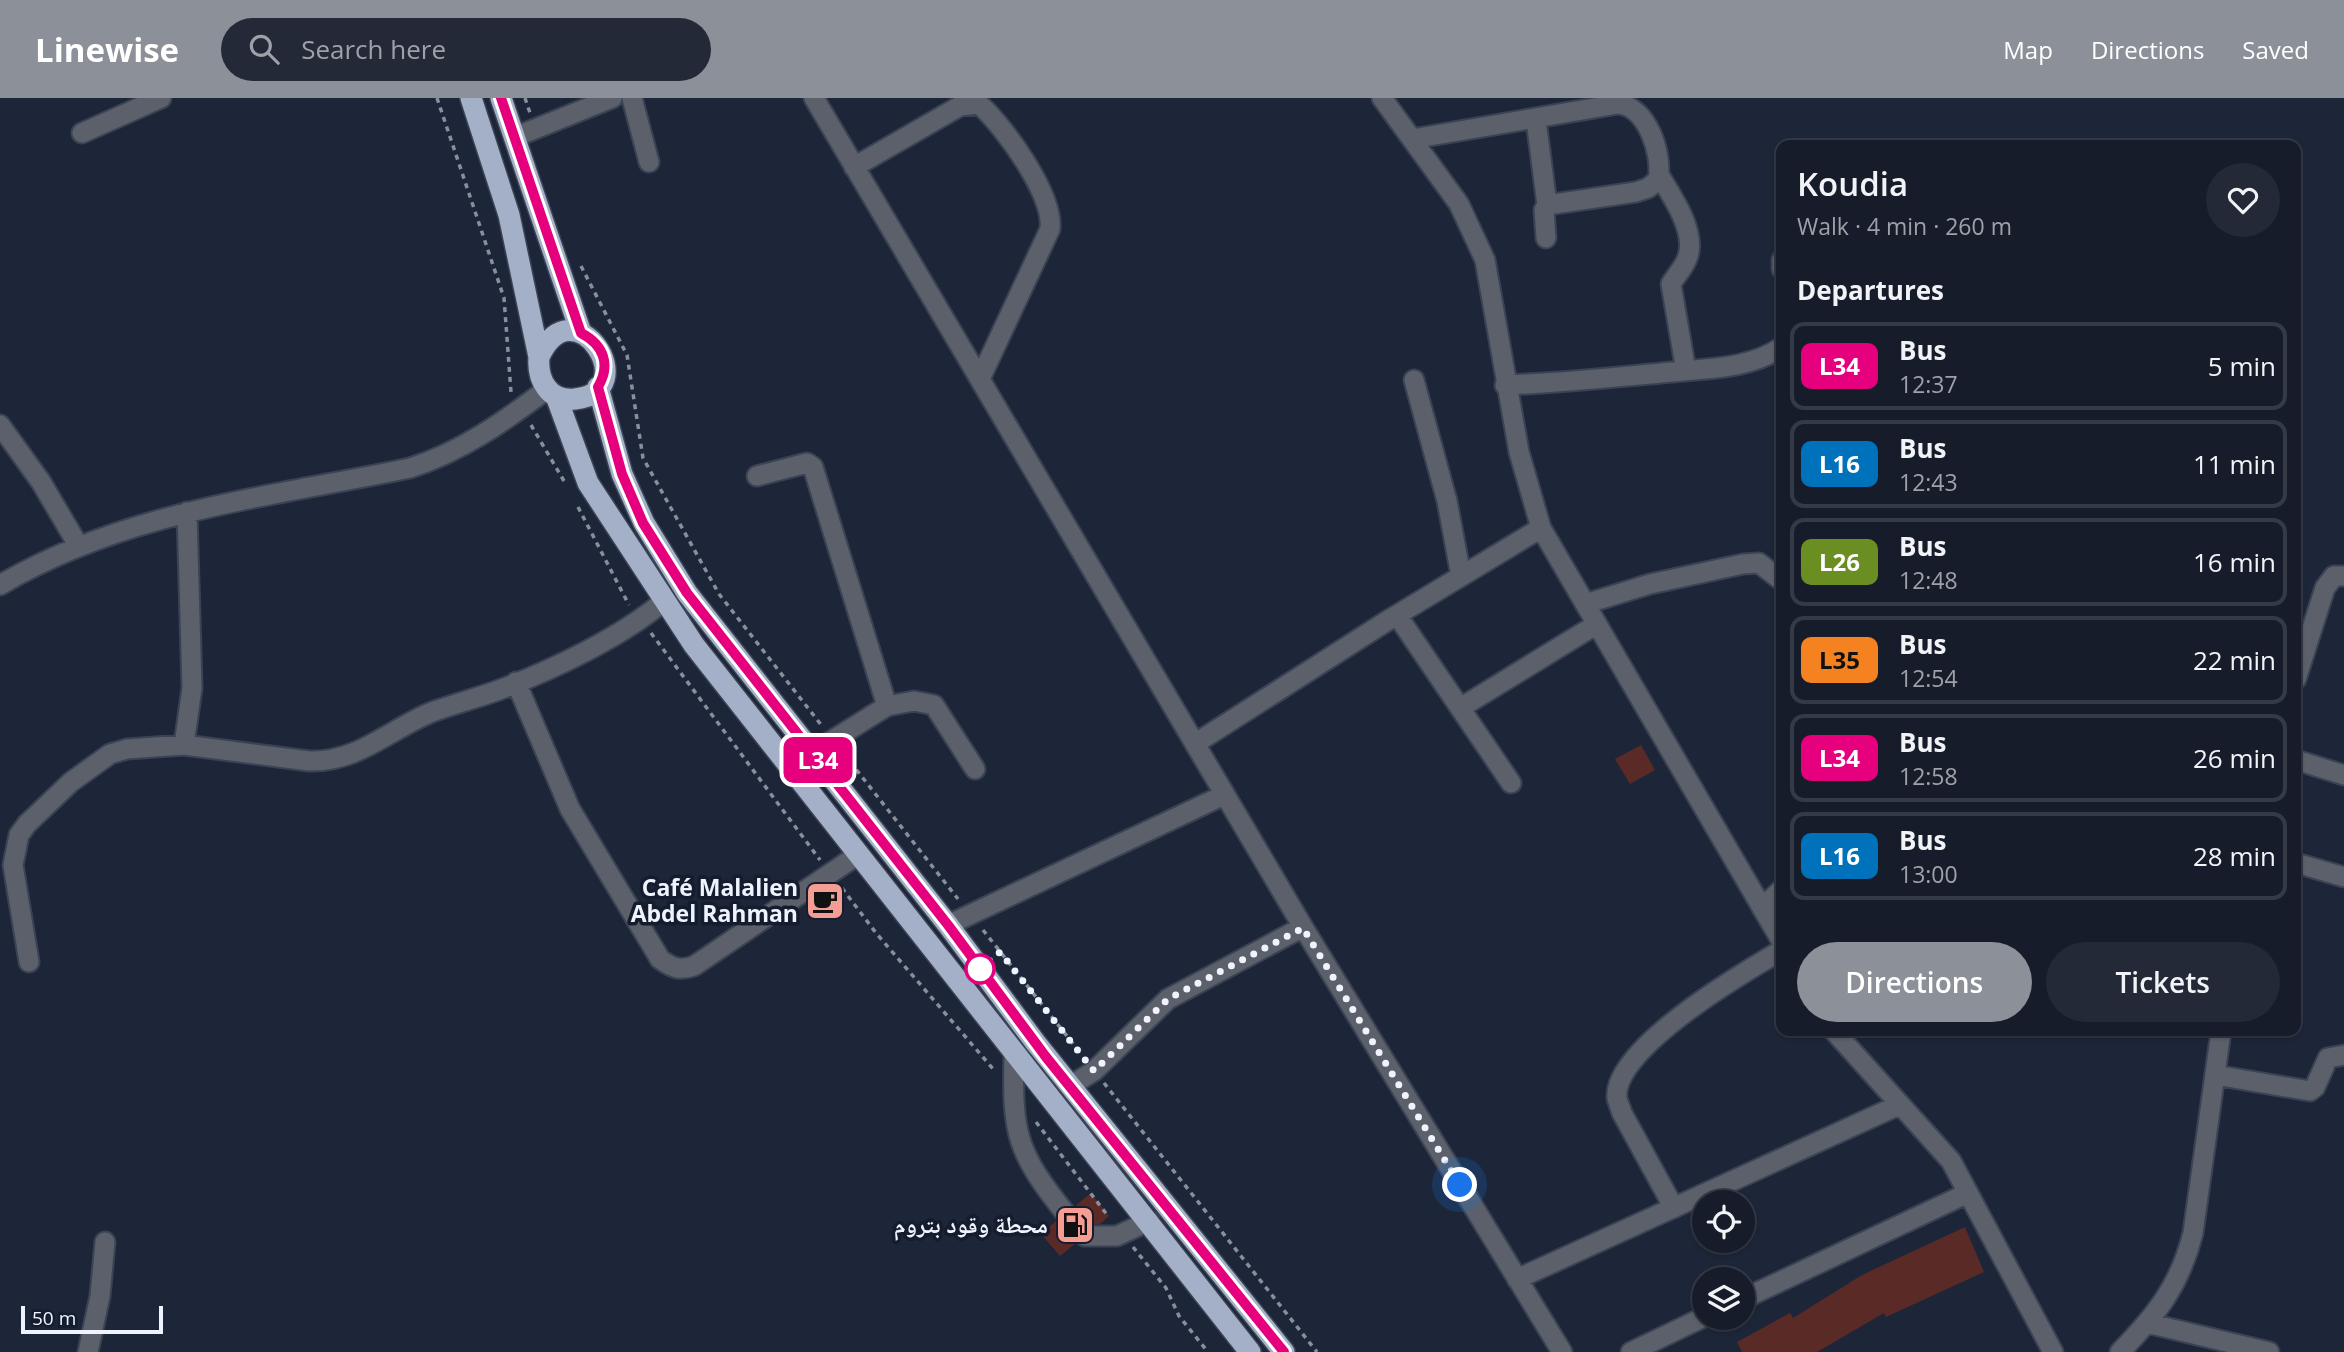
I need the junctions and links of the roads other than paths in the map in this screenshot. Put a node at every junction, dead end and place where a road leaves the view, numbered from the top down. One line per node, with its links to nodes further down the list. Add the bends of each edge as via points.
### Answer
1 (161, 98): 9 (street)
2 (471, 98): 19 (highway, via 509,215)
3 (501, 98): 10 (highway)
4 (612, 98): 10 (street)
5 (632, 98): 12 (street)
6 (814, 98): 13 (street)
7 (1389, 100): 11 (street)
8 (1536, 120): 11 (street); 14 (street, via 1629,105 1646,122); 15 (street)
9 (82, 133)
10 (525, 133): 17 (highway)
11 (1412, 139): 23 (street, via 1459,204 1485,260)
12 (649, 162)
13 (854, 167): 21 (street); 21 (street, via 960,106 979,104 995,118 1039,188 1051,211 1050,229)
14 (1659, 175): 15 (street, via 1653,184 1636,192); 20 (street, via 1677,207 1690,250 1671,284)
15 (1548, 205): 16 (street, via 1544,210)
16 (1546, 238)
17 (581, 333): 19 (highway, via 551,339); 24 (highway, via 599,346 604,356)
18 (1776, 350): 20 (street, via 1742,364)
19 (539, 357): 25 (highway, via 541,380)
20 (1686, 370): 23 (street)
21 (980, 379): 43 (street)
22 (1414, 380): 31 (street, via 1447,501)
23 (1505, 386): 29 (street)
24 (598, 387): 25 (highway, via 578,399); 45 (highway, via 622,474 662,555 727,647)
25 (551, 393): 28 (street, via 436,460); 35 (highway, via 588,483)
26 (0, 425): 30 (street)
27 (757, 476): 41 (street, via 807,463 813,467)
28 (187, 512): 30 (street); 44 (street, via 192,688)
29 (1541, 528): 31 (street); 36 (street)
30 (78, 545): 34 (street)
31 (1461, 576): 37 (street)
32 (1776, 576): 36 (street, via 1759,563 1743,564)
33 (2344, 576): 39 (street, via 2334,576 2325,589)
34 (0, 585)
35 (664, 601): 40 (street, via 641,620); 51 (highway)
36 (1585, 604): 38 (street)
37 (1397, 615): 42 (street); 43 (street)
38 (1597, 624): 42 (street); 55 (street)
39 (2301, 663)
40 (516, 682): 44 (street, via 430,713 351,755 328,762); 51 (street, via 570,809 660,959 671,967 683,970 694,966)
41 (887, 706): 45 (street); 47 (street, via 914,701 934,705)
42 (1460, 708): 49 (street)
43 (1196, 743): 50 (street)
44 (184, 745): 60 (street, via 110,754 71,782 19,835 13,865)
45 (812, 752): 56 (highway)
46 (2301, 762): 48 (street)
47 (975, 769)
48 (2344, 775)
49 (1511, 783)
50 (1224, 795): 56 (street); 57 (street)
51 (859, 854): 63 (highway)
52 (2301, 864): 53 (street)
53 (2344, 877)
54 (1776, 895): 55 (street)
55 (1762, 908): 58 (street)
56 (948, 925): 66 (highway)
57 (1303, 928): 66 (street, via 1168,999 1094,1071); 74 (street)
58 (1776, 932)
59 (1776, 953): 69 (street, via 1725,983 1653,1038 1619,1086 1622,1113)
60 (29, 962)
61 (1838, 1036): 67 (street)
62 (2220, 1036): 65 (street)
63 (1014, 1055): 70 (street, via 1018,1141); 71 (highway)
64 (2344, 1055): 65 (street, via 2328,1058 2310,1091)
65 (2215, 1075): 77 (street, via 2188,1251 2174,1288)
66 (1069, 1086): 80 (highway)
67 (1899, 1105): 68 (street, via 1943,1150); 69 (street)
68 (1968, 1193): 75 (street); 83 (street)
69 (1674, 1208): 74 (street)
70 (1066, 1214)
71 (1149, 1221): 72 (street, via 1123,1235); 79 (highway)
72 (1085, 1236)
73 (105, 1242): 78 (street)
74 (1517, 1279): 81 (street)
75 (1755, 1293)
76 (1692, 1323): 82 (street)
77 (2147, 1323): 84 (street); 85 (street)
78 (88, 1352)
79 (1250, 1352)
80 (1284, 1352)
81 (1562, 1352)
82 (1631, 1352)
83 (2053, 1352)
84 (2120, 1352)
85 (2269, 1352)

